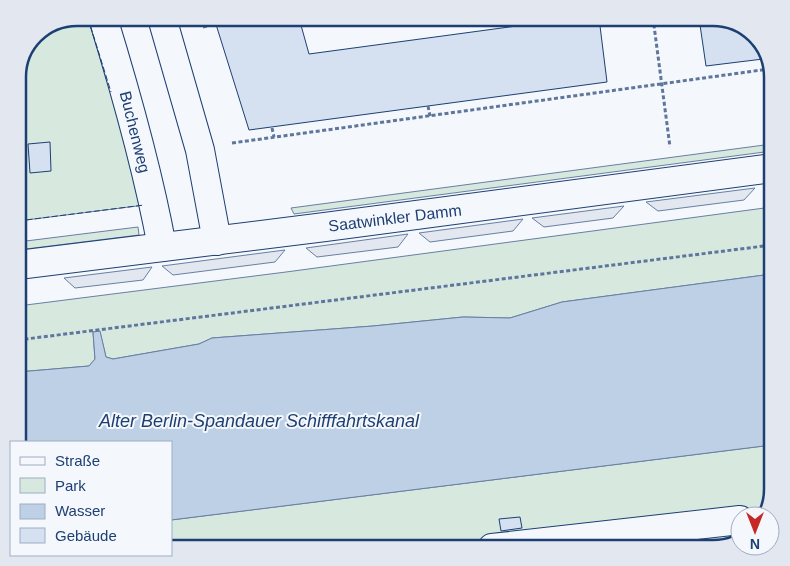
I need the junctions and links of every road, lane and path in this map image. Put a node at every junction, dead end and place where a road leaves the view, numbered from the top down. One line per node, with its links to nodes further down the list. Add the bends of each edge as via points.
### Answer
1 (105, 26): 17 (main road, Buchenweg, via 130,111)
2 (164, 26): 13 (main road)
3 (207, 26): 5 (path)
4 (654, 26): 7 (path)
5 (203, 27)
6 (763, 71): 7 (path)
7 (662, 83): 9 (path); 12 (path)
8 (428, 106): 9 (path)
9 (430, 116): 11 (path)
10 (272, 128): 11 (path)
11 (274, 136): 13 (path)
12 (670, 148)
13 (200, 150): 15 (main road)
14 (764, 169): 15 (main road, Saatwinkler Damm)
15 (217, 241): 17 (main road, Saatwinkler Damm)
16 (764, 246): 19 (path)
17 (162, 247): 18 (main road, Saatwinkler Damm)
18 (26, 264)
19 (26, 339)
20 (730, 521): 21 (main road)
21 (563, 540)

